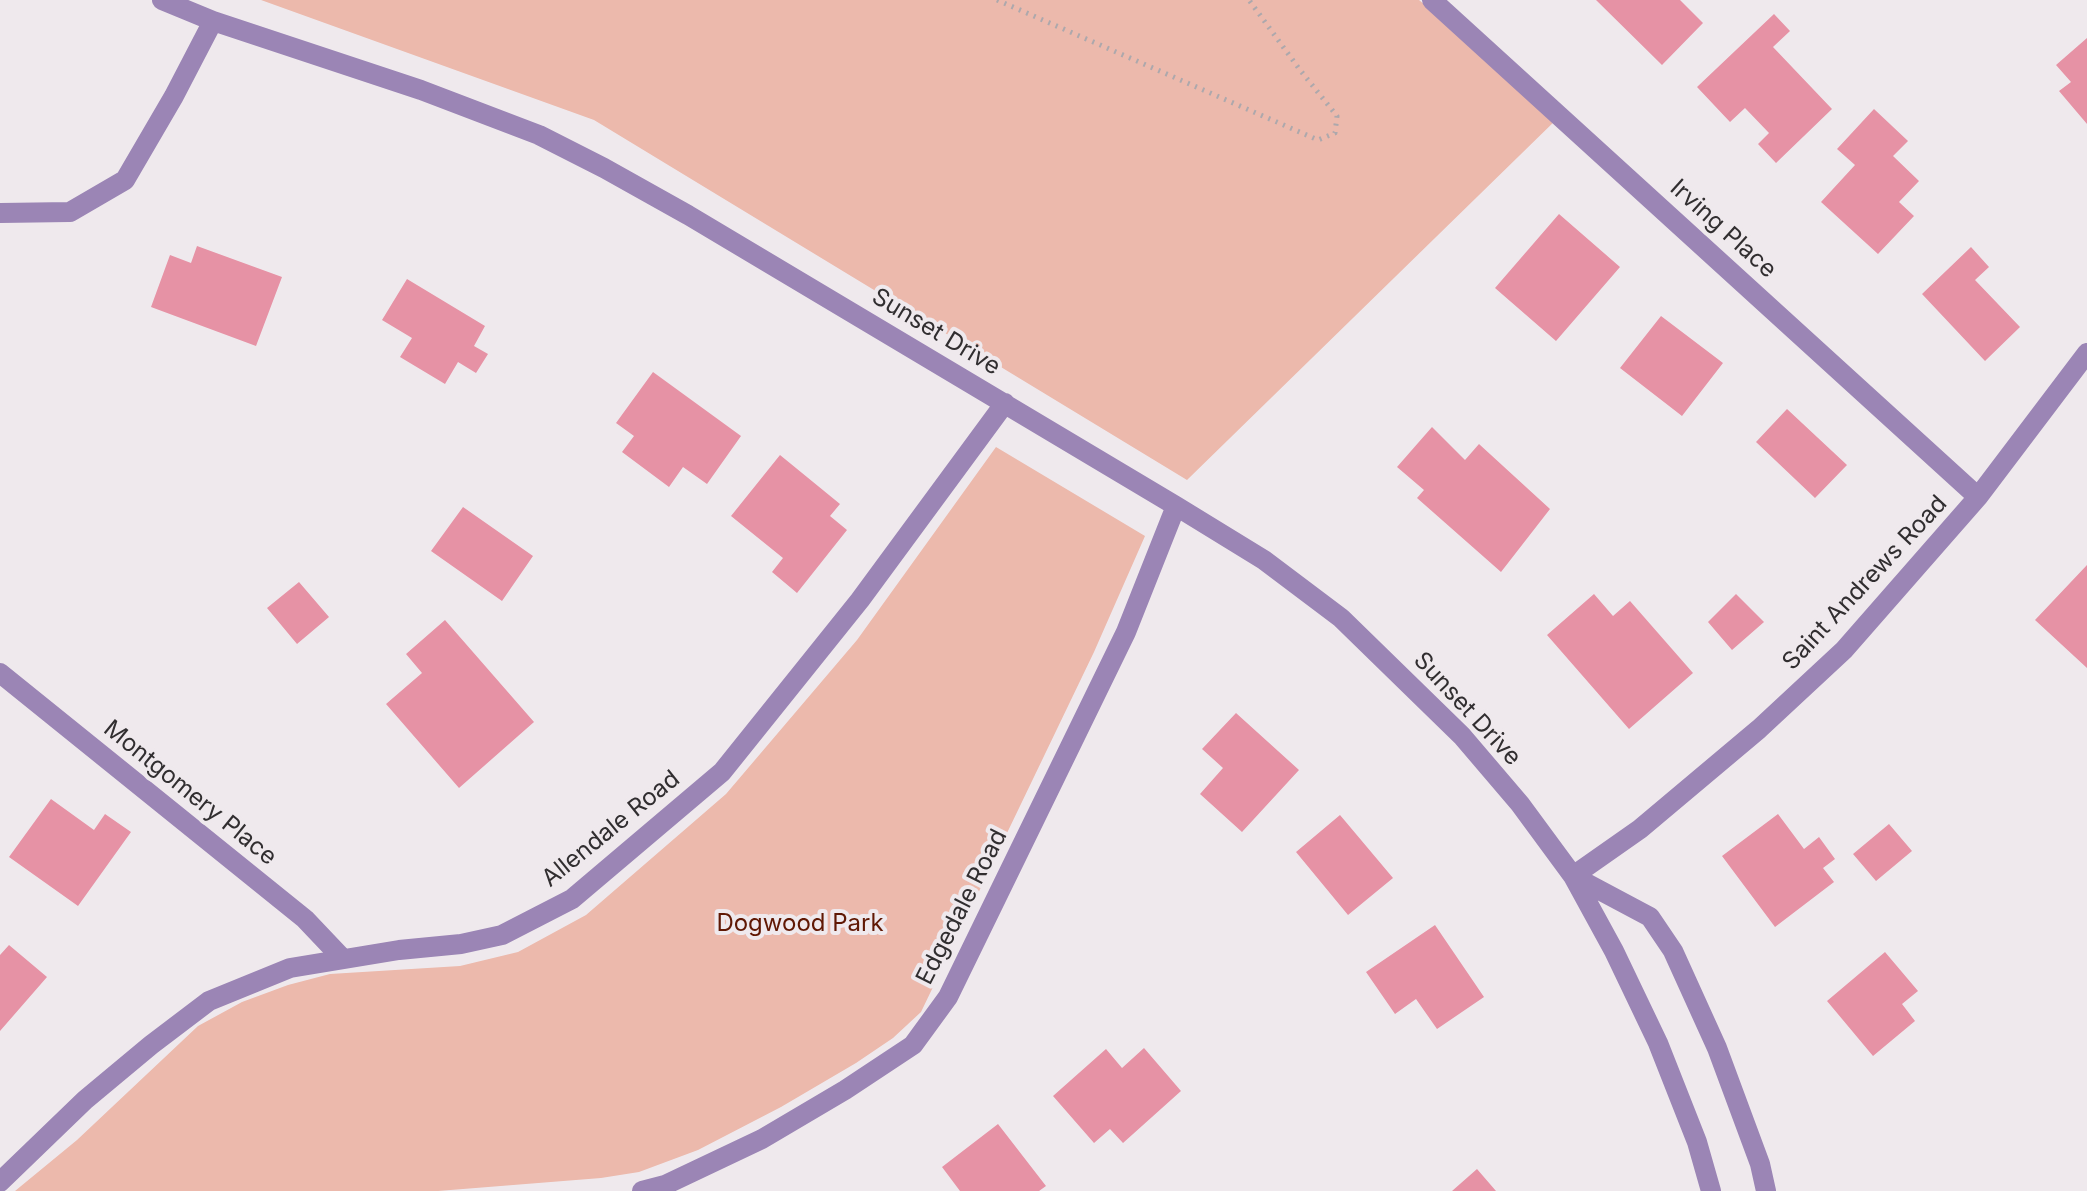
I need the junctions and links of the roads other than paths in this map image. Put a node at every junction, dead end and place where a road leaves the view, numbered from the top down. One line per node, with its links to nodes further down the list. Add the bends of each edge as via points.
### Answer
1 (162, 0): 3 (street, Sunset Drive)
2 (1432, 0): 7 (street, Irving Place)
3 (213, 21): 4 (street, via 125,180 70,212); 6 (street, Sunset Drive, via 539,135 688,215)
4 (0, 213)
5 (2087, 353): 7 (street, Saint Andrews Road)
6 (1005, 403): 8 (street, Sunset Drive); 11 (street, Allendale Road, via 860,600 722,772 572,899 502,935)
7 (1978, 497): 10 (street, Saint Andrews Road, via 1844,650 1640,829)
8 (1176, 506): 10 (street, Sunset Drive, via 1264,560 1341,618 1462,736); 13 (street, Edgedale Road, via 1126,632 1051,786 948,997 913,1045 762,1139)
9 (0, 673): 11 (street, Montgomery Place, via 305,919)
10 (1573, 876): 14 (street, Sunset Drive, via 1658,1043); 15 (street, Sunset Drive, via 1650,917 1673,951 1717,1048)
11 (342, 958): 12 (street, Allendale Road, via 290,968 209,1001 85,1100)
12 (0, 1182)
13 (642, 1191)
14 (1711, 1191)
15 (1766, 1191)

